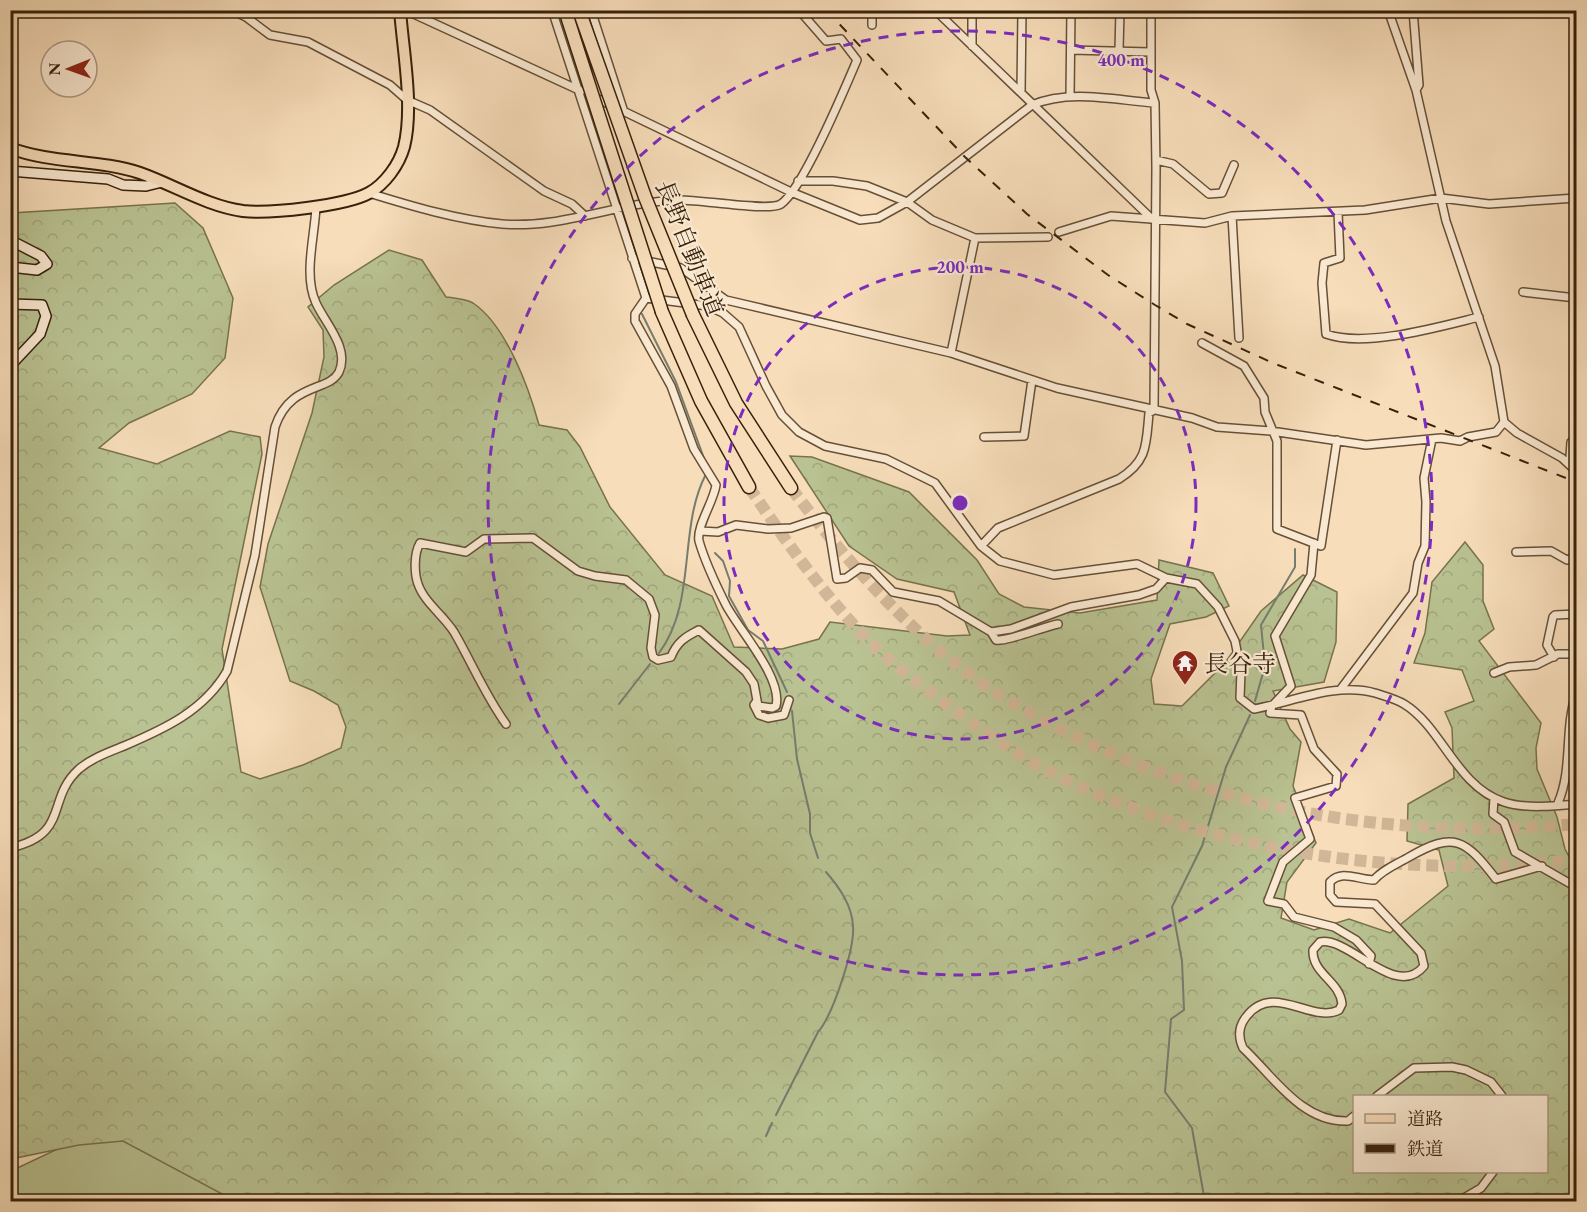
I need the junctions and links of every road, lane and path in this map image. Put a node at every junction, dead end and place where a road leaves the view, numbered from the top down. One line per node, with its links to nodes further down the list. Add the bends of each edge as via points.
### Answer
1 (231, 10): 27 (street, via 246,16 270,35 308,42 370,73 400,91)
2 (400, 10): 27 (main road)
3 (405, 10): 23 (street)
4 (552, 10): 23 (street)
5 (565, 10): 73 (highway, 長野自動車道, bridge, via 662,312 701,401)
6 (579, 10): 74 (highway, 長野自動車道, bridge, via 652,216 693,315 736,403)
7 (591, 10): 30 (street)
8 (799, 10): 35 (street, via 826,41 842,39 857,60)
9 (872, 10): 18 (street)
10 (935, 10): 19 (street)
11 (972, 10): 19 (street)
12 (1023, 10): 25 (street)
13 (1071, 10): 20 (street)
14 (1119, 10): 21 (street)
15 (1151, 10): 22 (street)
16 (1388, 10): 24 (street)
17 (1413, 10): 24 (street, via 1419,85)
18 (872, 25)
19 (972, 46): 25 (street)
20 (1071, 50): 21 (street); 26 (street)
21 (1119, 50): 22 (street)
22 (1150, 52): 28 (street)
23 (579, 90): 30 (street); 43 (street)
24 (1416, 90): 39 (street)
25 (1021, 92): 29 (street)
26 (1070, 96): 28 (street); 29 (street, via 1047,98)
27 (407, 100): 38 (main road, via 400,159); 45 (street, via 430,110)
28 (1155, 103): 32 (street)
29 (1032, 105): 41 (street); 47 (street)
30 (624, 112): 37 (street)
31 (10, 148): 36 (main road, via 41,157 126,170)
32 (1156, 160): 33 (street, via 1173,164 1209,194 1222,193); 47 (street)
33 (1234, 165)
34 (10, 171): 36 (main road, via 108,179 123,185)
35 (798, 181): 37 (street); 41 (street, via 867,186)
36 (162, 182): 42 (main road, via 243,211)
37 (791, 192): 41 (street, via 860,220 878,218); 43 (street, via 783,203 766,209 676,200)
38 (369, 193): 42 (main road); 45 (street, via 409,206 502,224 565,222)
39 (1441, 198): 40 (street, via 1489,204); 44 (street); 58 (street)
40 (1576, 198)
41 (907, 202): 50 (street, via 932,220)
42 (316, 206): 96 (street, via 311,258 313,293 338,344 340,367 334,378 300,392 280,413 255,555 227,671 220,684 176,722 78,770 67,783 45,833)
43 (616, 207): 45 (street); 52 (street)
44 (1338, 212): 46 (street); 58 (street, via 1340,258 1324,263 1326,334 1339,338 1396,335)
45 (585, 216)
46 (1232, 216): 47 (street, via 1205,223); 59 (street)
47 (1154, 221): 48 (street, via 1111,216); 64 (street)
48 (1059, 232)
49 (1048, 237): 50 (street)
50 (975, 238): 61 (street)
51 (10, 240): 53 (main road, via 41,256 46,264 37,270)
52 (632, 258): 55 (street); 61 (street, via 681,268 726,300)
53 (10, 267)
54 (1523, 292): 56 (street)
55 (646, 298): 75 (street, via 635,314 635,321 671,386 694,449 716,485); 77 (street, via 708,306 723,313 739,327 771,396 799,432 825,446 886,459 935,483)
56 (1576, 298)
57 (10, 304): 62 (main road, via 42,305 46,316 40,334)
58 (1479, 317): 65 (street, via 1495,366)
59 (1239, 338)
60 (1202, 342): 66 (street, via 1244,366 1264,398)
61 (951, 353): 63 (street)
62 (10, 366)
63 (1032, 380): 64 (street); 67 (street, via 1024,436)
64 (1154, 410): 66 (street, via 1217,427); 77 (street, via 1149,413 1146,449 1135,469 998,528)
65 (1504, 422): 68 (street, via 1496,432 1460,441); 71 (street, via 1517,433)
66 (1271, 431): 70 (street); 76 (street, via 1278,449 1277,529)
67 (984, 437)
68 (1432, 439): 70 (street, via 1366,445); 87 (street, via 1424,478 1425,546 1413,593)
69 (1576, 439): 71 (street, via 1571,442)
70 (1337, 440): 76 (street, via 1321,546)
71 (1570, 458): 72 (street)
72 (1576, 471)
73 (749, 486)
74 (790, 488)
75 (700, 531): 83 (street, via 718,532 736,525 791,528 827,518 837,579 861,568 872,570 893,592 939,601); 90 (street, via 699,539 726,605 778,692 776,706 772,708 758,706)
76 (1314, 543): 91 (street, via 1311,575 1275,636 1291,686)
77 (981, 546): 80 (street, via 1000,561 1054,575 1133,564)
78 (1516, 552): 79 (street, via 1551,551 1567,560)
79 (1576, 558)
80 (1166, 578): 83 (street, via 1156,589 1140,595 1071,607 1011,629); 91 (street, via 1197,584 1218,607 1235,641 1241,671 1240,698 1254,709)
81 (1576, 614): 85 (street, via 1553,617 1547,645)
82 (1058, 624): 83 (street, via 1033,629 1008,641 996,640)
83 (991, 632)
84 (1576, 654): 85 (street)
85 (1554, 657): 86 (street, via 1536,665 1509,667)
86 (1494, 673)
87 (1340, 690): 91 (street); 93 (street, via 1373,693 1405,704 1456,766)
88 (1576, 694): 94 (street, via 1566,784)
89 (789, 700): 90 (street, via 784,715 768,718 759,715)
90 (756, 702): 92 (street, via 754,684 746,672 699,630 675,647 672,657 653,657 655,615 649,599 626,580 578,571 533,538 484,539 466,552 420,543 416,562 420,590 452,630 490,703)
91 (1272, 706): 99 (street, via 1270,713 1301,715 1314,749 1337,774 1336,786 1294,798 1310,839 1283,862 1268,901 1284,904 1294,917 1334,927 1356,940 1371,956)
92 (506, 724)
93 (1494, 798): 94 (street, via 1524,806); 97 (street, via 1493,814 1504,822 1515,852)
94 (1558, 803): 95 (street)
95 (1576, 804)
96 (10, 848)
97 (1542, 866): 98 (street); 99 (street, via 1496,879 1480,858 1452,840 1431,845 1374,880 1337,875 1329,886 1336,902 1375,904 1421,953 1424,966 1413,974 1401,975)
98 (1576, 888)
99 (1369, 964): 102 (street, via 1338,944 1320,942 1313,950 1314,962 1339,991 1339,1010 1325,1013 1286,1002 1269,1004 1252,1009 1239,1031 1242,1048 1291,1097 1320,1118 1348,1121)
100 (1378, 1095): 101 (street, via 1414,1068 1452,1067 1491,1082)
101 (1501, 1095)
102 (1353, 1117)
103 (1492, 1173): 104 (street, via 1481,1188)
104 (1457, 1202)

